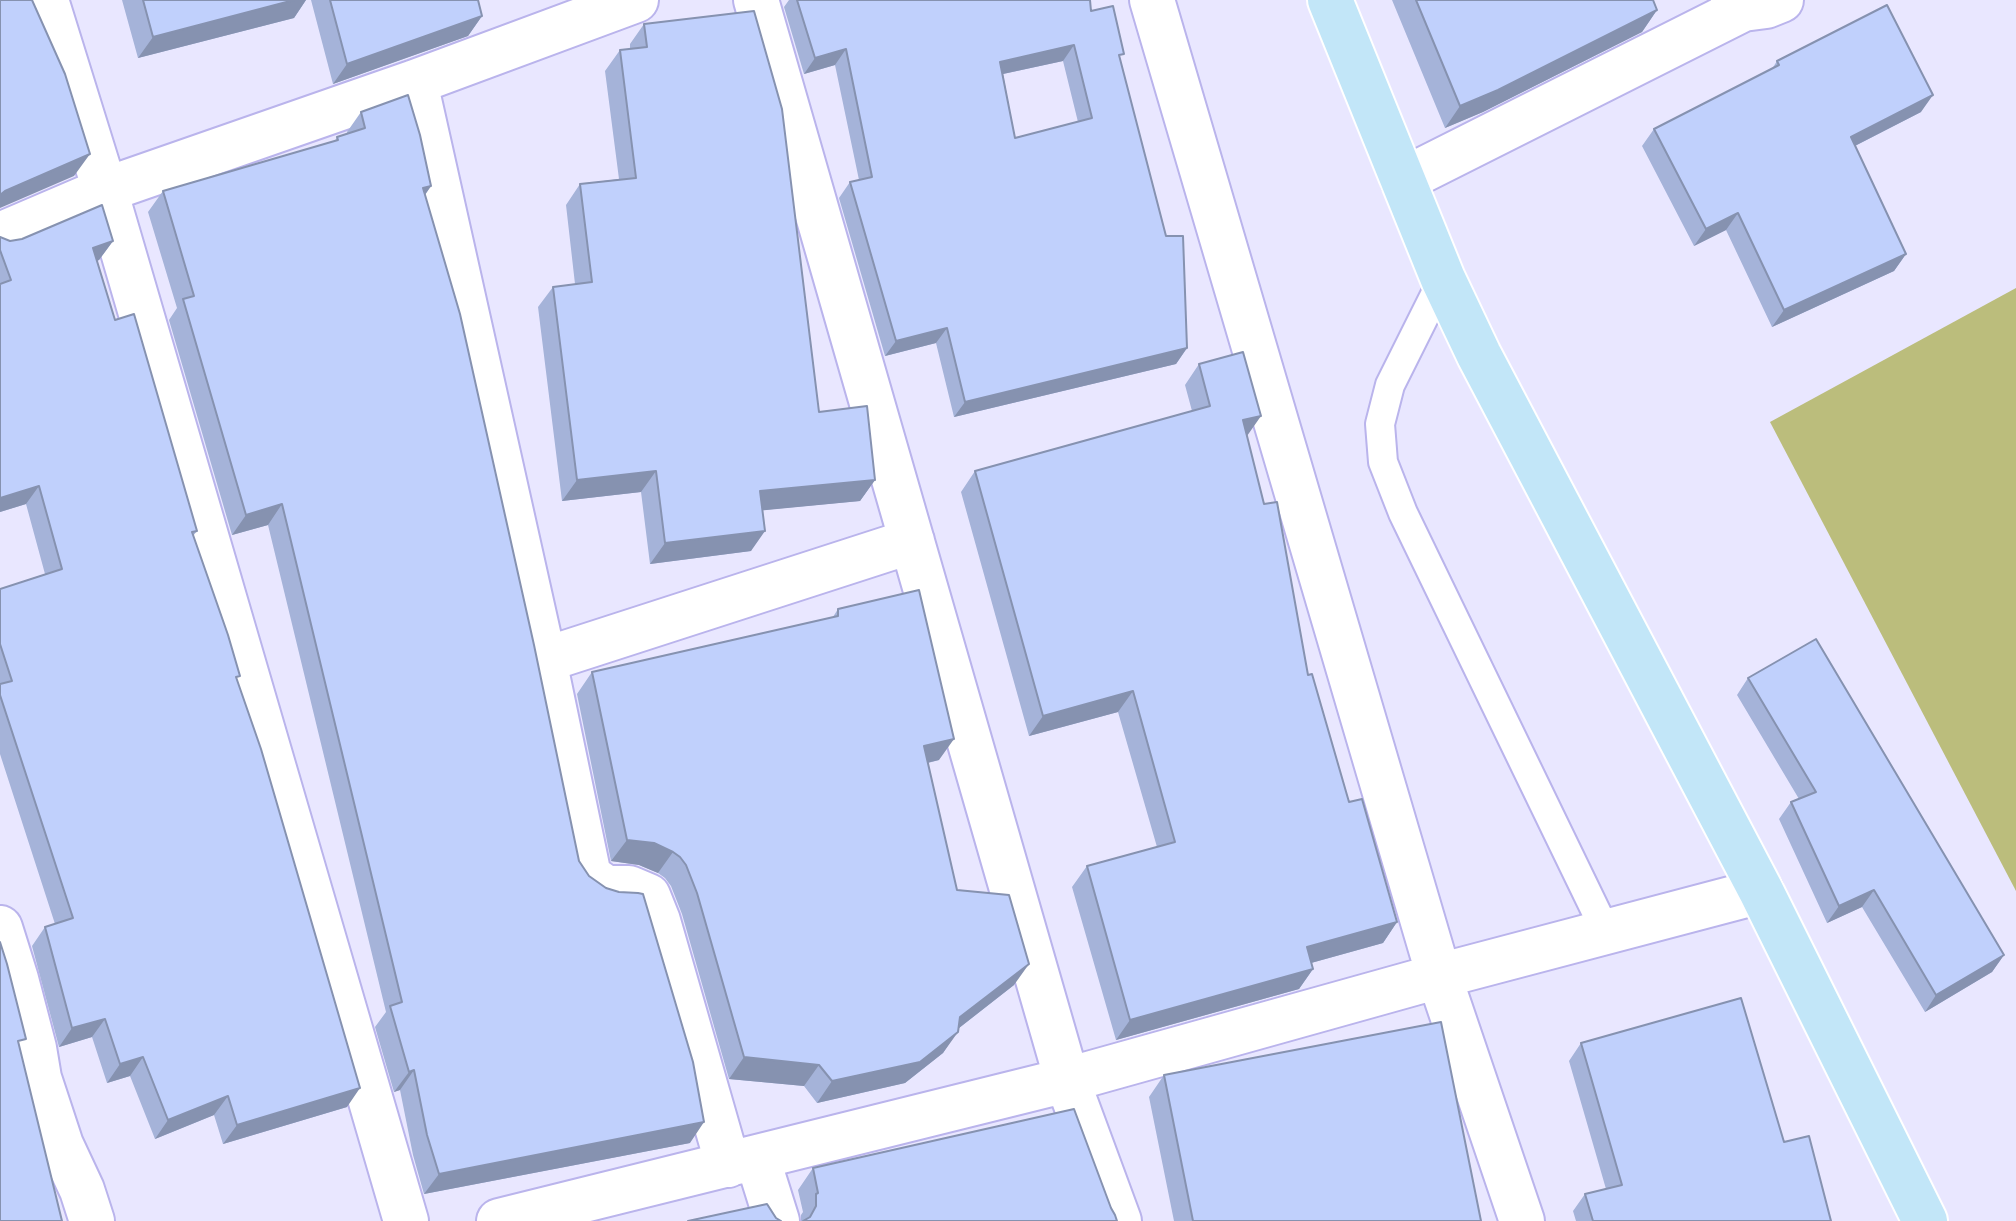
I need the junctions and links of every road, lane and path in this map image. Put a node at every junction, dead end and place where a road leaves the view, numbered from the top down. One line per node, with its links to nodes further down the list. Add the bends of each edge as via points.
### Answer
1 (46, 0): 9 (street)
2 (636, 0): 7 (street)
3 (756, 0): 12 (street)
4 (1330, 0): 8 (main road)
5 (1161, 2): 17 (street)
6 (1752, 3): 8 (street)
7 (415, 82): 9 (street); 13 (street)
8 (1403, 180): 11 (main road)
9 (105, 190): 10 (street); 21 (street)
10 (0, 235)
11 (1443, 279): 14 (main road); 16 (lane, via 1390,385 1380,424 1383,462)
12 (912, 541): 13 (street); 18 (street)
13 (544, 660): 19 (street, via 589,876 606,888 629,888 648,896)
14 (1761, 891): 16 (street); 26 (main road)
15 (0, 928): 20 (street, via 39,1078)
16 (1606, 932): 17 (street)
17 (1439, 976): 18 (street); 25 (street)
18 (1067, 1080): 19 (street); 24 (street)
19 (742, 1161): 22 (street); 23 (street)
20 (92, 1221)
21 (406, 1221)
22 (499, 1221)
23 (777, 1221)
24 (1119, 1221)
25 (1522, 1221)
26 (1925, 1221)

